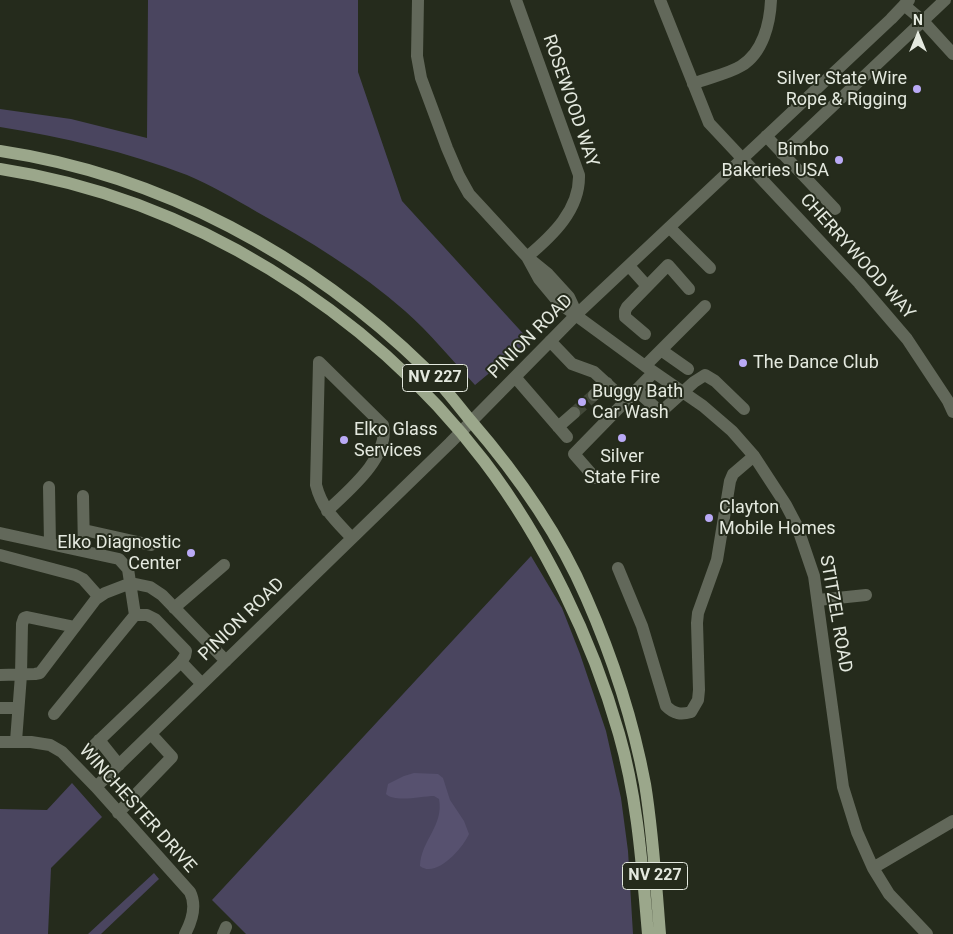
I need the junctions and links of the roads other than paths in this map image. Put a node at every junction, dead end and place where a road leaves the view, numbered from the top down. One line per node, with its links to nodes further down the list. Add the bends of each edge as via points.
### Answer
1 (418, 0): 17 (street, STITZEL ROAD, via 417,56 421,78 447,148 469,194)
2 (516, 0): 17 (street, ROSEWOOD WAY, via 579,176 575,201 563,221)
3 (660, 0): 9 (street, CHERRYWOOD WAY)
4 (771, 0): 9 (street, via 766,31 751,57 741,66)
5 (945, 0): 7 (street)
6 (907, 2): 7 (street); 10 (street, PINION ROAD)
7 (922, 21): 8 (street); 12 (street)
8 (953, 54)
9 (693, 84): 13 (street, CHERRYWOOD WAY, via 709,123)
10 (766, 136): 12 (street); 13 (street, PINION ROAD)
11 (0, 150): 38 (main road, NV 227, via 109,176 176,201 258,241 323,282 379,325 429,371)
12 (782, 154): 15 (street)
13 (743, 158): 16 (street, PINION ROAD); 36 (street, CHERRYWOOD WAY, via 907,339)
14 (0, 168): 40 (main road, NV 227, via 87,188 140,206 187,225 272,270 389,357)
15 (835, 209)
16 (670, 228): 18 (street, PINION ROAD); 19 (street)
17 (527, 257): 23 (street, STITZEL ROAD, via 539,279 559,303)
18 (629, 266): 20 (street); 23 (street, PINION ROAD)
19 (710, 268)
20 (647, 286): 21 (street, via 668,265); 24 (street, via 625,312 625,317)
21 (689, 289)
22 (705, 306): 26 (street)
23 (577, 314): 25 (street, PINION ROAD); 27 (street, STITZEL ROAD)
24 (646, 334)
25 (550, 342): 29 (street, PINION ROAD); 30 (street, via 572,364 594,372)
26 (661, 350): 27 (street); 28 (street)
27 (650, 369): 31 (street); 32 (street, STITZEL ROAD)
28 (688, 369)
29 (515, 377): 38 (street, PINION ROAD); 39 (street)
30 (607, 383): 33 (street); 34 (street)
31 (636, 390): 32 (street, via 659,410 665,409); 43 (street, via 574,454)
32 (683, 392): 35 (street, via 702,376 709,376); 42 (street, STITZEL ROAD, via 732,430)
33 (617, 393)
34 (594, 395)
35 (744, 409)
36 (953, 412)
37 (574, 413): 39 (street)
38 (472, 421): 40 (street, PINION ROAD); 83 (main road, NV 227, via 509,466 559,544 587,598 616,674 645,785)
39 (558, 427): 41 (street)
40 (460, 432): 49 (street, PINION ROAD); 82 (main road, NV 227, via 504,488 556,574 598,671 629,773 641,846)
41 (568, 437)
42 (754, 456): 55 (street, via 733,474 730,481 717,560 698,613 699,690 691,712 678,714 666,706 642,626); 59 (street, STITZEL ROAD, via 797,526 814,576)
43 (595, 478)
44 (49, 487): 50 (street)
45 (83, 496): 47 (street)
46 (327, 511): 46 (street, via 319,499 316,485 319,362 383,425 385,432 377,457); 49 (street)
47 (84, 530): 51 (street); 52 (street)
48 (0, 533): 50 (street)
49 (352, 538): 63 (street, PINION ROAD)
50 (50, 544): 52 (street)
51 (151, 545)
52 (84, 551): 56 (street, via 119,559 128,569)
53 (0, 555): 58 (street, via 75,575)
54 (224, 565): 60 (street)
55 (618, 568)
56 (131, 583): 58 (street); 60 (street, via 150,587); 61 (street)
57 (866, 595): 59 (street)
58 (99, 597): 62 (street)
59 (818, 600): 80 (street, STITZEL ROAD, via 843,787 857,832)
60 (174, 608): 63 (street)
61 (135, 614): 64 (street, via 147,614 155,619 186,651); 70 (street)
62 (75, 627): 66 (street, via 42,671); 66 (street, via 24,618)
63 (226, 661): 67 (street, PINION ROAD)
64 (181, 662): 67 (street); 72 (street)
65 (0, 675): 66 (street)
66 (21, 675): 69 (street)
67 (202, 684): 71 (street, PINION ROAD)
68 (0, 708): 69 (street)
69 (18, 708): 74 (street)
70 (54, 714)
71 (151, 734): 76 (street, PINION ROAD); 78 (street, via 172,757)
72 (99, 740): 75 (street); 76 (street)
73 (0, 742): 74 (street, WINCHESTER DRIVE)
74 (16, 742): 77 (street, WINCHESTER DRIVE, via 50,745 62,752)
75 (89, 750)
76 (119, 765): 77 (street, PINION ROAD)
77 (96, 787): 78 (street, WINCHESTER DRIVE)
78 (118, 813): 81 (street, WINCHESTER DRIVE, via 190,892 193,909)
79 (953, 821): 80 (street)
80 (873, 868): 84 (street, STITZEL ROAD, via 889,894)
81 (186, 934)
82 (648, 934)
83 (660, 934)
84 (927, 934)

